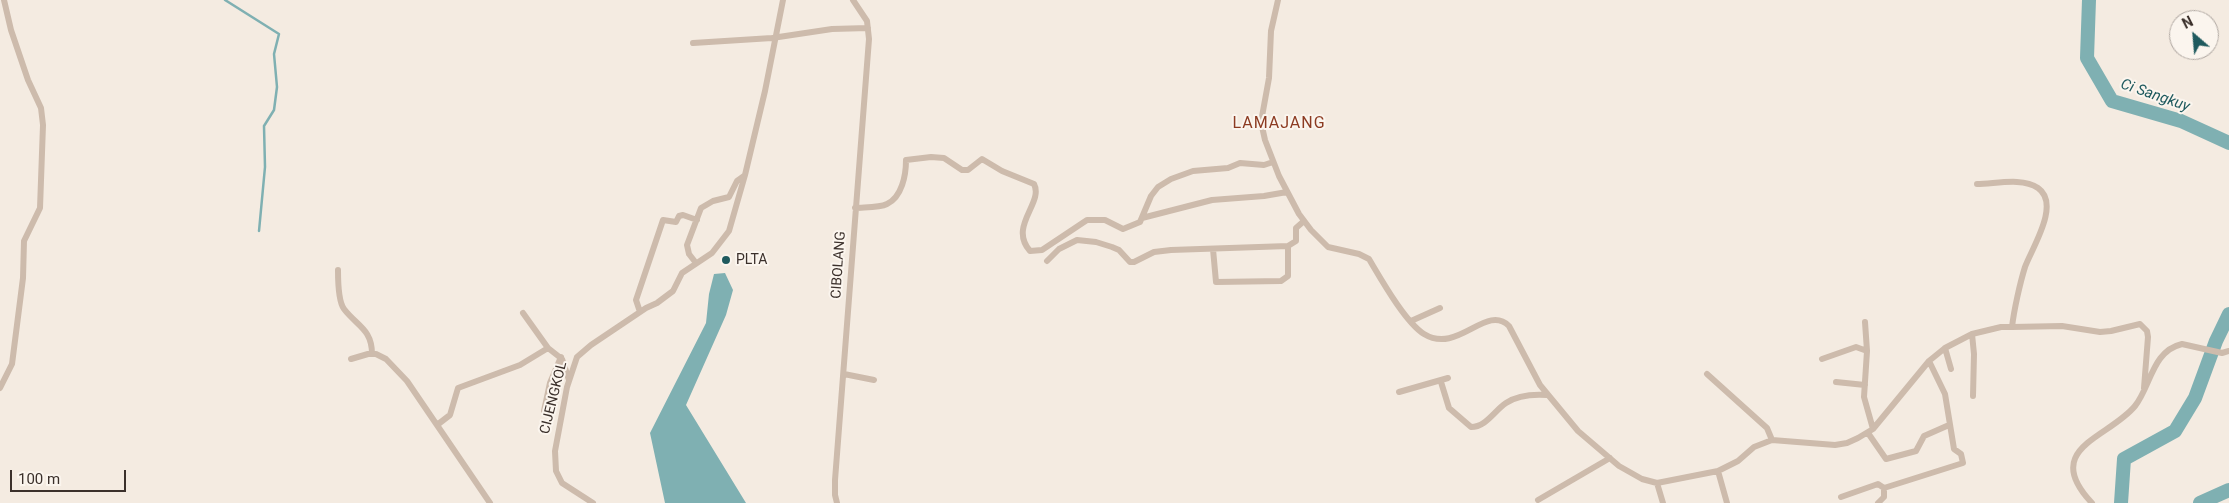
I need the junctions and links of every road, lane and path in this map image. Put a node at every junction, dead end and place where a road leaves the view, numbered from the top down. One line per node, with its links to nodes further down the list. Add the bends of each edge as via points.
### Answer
1 (4, 0): 46 (street, via 28,80 41,108 43,125 40,208 24,241 23,278 12,364)
2 (783, 0): 6 (street, CIJENGKOL)
3 (854, 0): 5 (street, CIBOLANG)
4 (1278, 0): 8 (street, via 1271,31 1261,122)
5 (868, 28): 6 (street, via 832,29); 12 (street, CIBOLANG)
6 (777, 37): 7 (street); 9 (street, CIJENGKOL)
7 (693, 43)
8 (1273, 162): 11 (street); 13 (street, via 1240,163 1228,168 1193,171 1171,180 1150,196)
9 (745, 175): 14 (street, CIJENGKOL, via 737,181 729,197 700,208); 19 (street, CIJENGKOL, via 729,231 712,254)
10 (1977, 184): 26 (street, via 2027,184 2040,189 2045,196 2044,222 2026,266)
11 (1287, 192): 13 (street, via 1212,200); 15 (street)
12 (855, 208): 13 (street, via 886,204 905,181 906,160 931,157 947,159 962,170 968,170 982,159 1034,184 1037,192 1022,232 1023,241 1030,251 1042,250 1087,220 1105,220 1123,229); 38 (street, CIBOLANG)
13 (1142, 218)
14 (697, 220): 19 (street, CIJENGKOL, via 687,245 688,254); 22 (street, via 679,216 676,222 663,220 636,300)
15 (1304, 221): 16 (street, via 1296,228 1296,241); 24 (street, via 1328,247 1368,259)
16 (1288, 246): 17 (street); 17 (street, via 1288,276 1281,281 1216,282)
17 (1213, 249): 18 (street, via 1154,252 1130,262 1112,247 1077,240 1059,249)
18 (1047, 261)
19 (696, 263): 22 (street, CIJENGKOL, via 682,273 673,291)
20 (338, 270): 32 (street, via 342,307 365,329 372,342)
21 (1440, 308): 24 (street)
22 (640, 312): 42 (street, CIJENGKOL, via 579,355)
23 (524, 313): 28 (street)
24 (1409, 318): 49 (street, via 1424,334 1445,339 1463,335 1491,319 1504,321)
25 (1865, 322): 30 (street)
26 (2012, 327): 27 (street); 47 (street, via 2062,326 2100,332 2140,324 2148,337)
27 (1972, 334): 29 (street); 50 (street)
28 (548, 348): 33 (street); 53 (street, via 520,365 458,388 450,415)
29 (1945, 348): 36 (street); 37 (street)
30 (1866, 351): 34 (street, via 1856,347); 45 (street)
31 (2226, 352): 47 (street, via 2182,344 2170,349 2158,361)
32 (372, 354): 35 (street); 53 (street, via 386,359 407,381)
33 (561, 357): 42 (street); 51 (street, via 550,383)
34 (1822, 359)
35 (351, 360)
36 (1929, 361): 52 (street, via 1945,394); 54 (street)
37 (1951, 369)
38 (844, 374): 41 (street); 64 (street, CIBOLANG, via 834,495)
39 (1707, 374): 55 (street, via 1767,428)
40 (1448, 378): 43 (street)
41 (874, 380)
42 (569, 381): 63 (street, CIJENGKOL, via 554,460 558,479 566,488)
43 (1441, 382): 48 (street); 49 (street, via 1449,408 1471,427 1480,426 1511,400)
44 (1836, 382): 45 (street)
45 (1865, 385): 54 (street, via 1864,397)
46 (0, 388)
47 (2144, 388): 68 (street, via 2134,407 2119,421 2092,437 2079,451 2074,475)
48 (1399, 392)
49 (1547, 395): 56 (street, via 1578,431)
50 (1973, 396)
51 (544, 411)
52 (1949, 424): 54 (street, via 1924,436 1916,451 1888,460 1883,458); 59 (street, via 1954,449 1961,454 1962,463)
53 (436, 425): 62 (street)
54 (1871, 431): 55 (street, via 1841,445)
55 (1772, 440): 57 (street, via 1754,447 1738,461)
56 (1610, 458): 58 (street, via 1642,479); 61 (street)
57 (1718, 471): 58 (street); 66 (street)
58 (1657, 483): 65 (street)
59 (1884, 488): 60 (street, via 1876,484); 67 (street, via 1884,499)
60 (1841, 497)
61 (1538, 500)
62 (490, 503)
63 (593, 503)
64 (837, 503)
65 (1663, 503)
66 (1727, 503)
67 (1878, 503)
68 (2092, 503)

